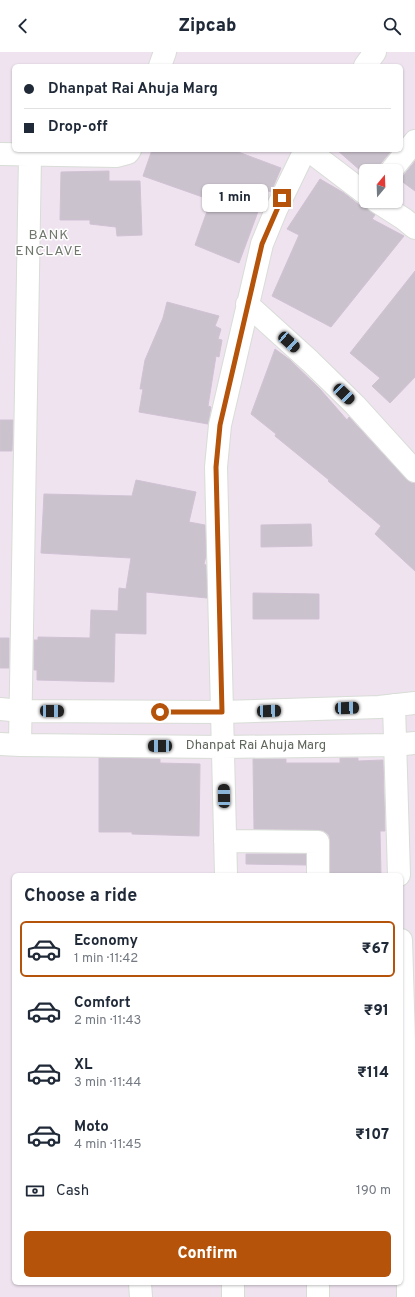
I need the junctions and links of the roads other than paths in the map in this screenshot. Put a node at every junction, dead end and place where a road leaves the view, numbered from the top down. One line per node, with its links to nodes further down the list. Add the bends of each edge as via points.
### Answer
1 (165, 52): 3 (street)
2 (375, 52): 4 (street)
3 (161, 64)
4 (366, 64)
5 (415, 141): 11 (street)
6 (128, 152): 10 (street, via 117,156)
7 (304, 152): 15 (street, via 262,244)
8 (311, 152): 12 (street)
9 (0, 154): 10 (street)
10 (30, 156): 18 (street)
11 (397, 164)
12 (359, 189)
13 (387, 208): 14 (street)
14 (415, 228)
15 (247, 304): 16 (street, via 355,405); 19 (street, via 220,425 216,467)
16 (415, 471)
17 (405, 704): 19 (street); 21 (street)
18 (10, 710): 19 (street); 20 (street)
19 (222, 712): 22 (street)
20 (10, 744): 22 (street, Dhanpat Rai Ahuja Marg)
21 (405, 744): 22 (street, Dhanpat Rai Ahuja Marg); 26 (street)
22 (222, 747): 23 (street)
23 (225, 842): 24 (street); 25 (street, via 318,842)
24 (226, 873)
25 (318, 873)
26 (399, 873)
27 (403, 986): 28 (street)
28 (408, 1100): 35 (street)
29 (140, 1285): 32 (street)
30 (233, 1285): 33 (street)
31 (318, 1285): 34 (street)
32 (141, 1297)
33 (233, 1297)
34 (318, 1297)
35 (408, 1297)

